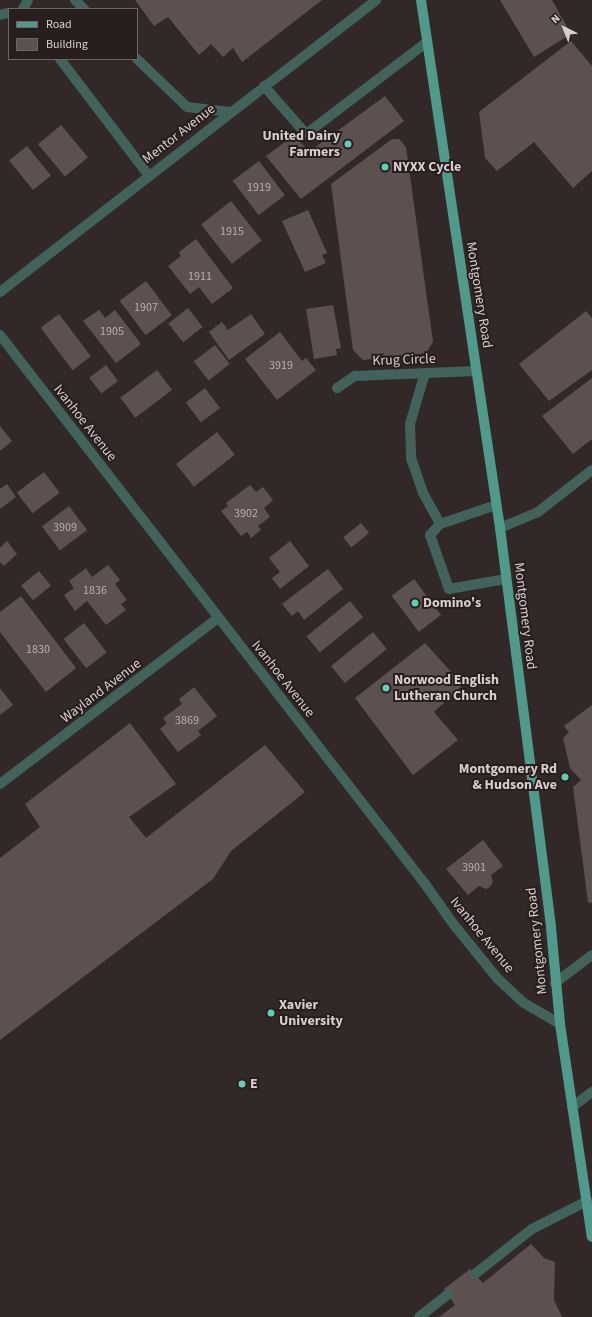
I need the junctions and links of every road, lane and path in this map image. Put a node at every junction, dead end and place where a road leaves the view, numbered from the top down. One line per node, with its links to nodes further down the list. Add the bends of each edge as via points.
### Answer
1 (75, 0): 4 (street)
2 (376, 0): 8 (street, Mentor Avenue)
3 (421, 0): 5 (main road, Montgomery Road)
4 (83, 8)
5 (427, 42): 8 (street, via 306,134); 13 (main road, Montgomery Road)
6 (138, 59): 9 (street, via 187,107)
7 (61, 60): 10 (street)
8 (264, 86): 9 (street, Mentor Avenue)
9 (230, 112): 10 (street, Mentor Avenue)
10 (149, 176): 11 (street, Mentor Avenue)
11 (0, 292)
12 (0, 335): 21 (street, Ivanhoe Avenue)
13 (476, 371): 14 (street, Krug Circle); 17 (main road, Montgomery Road)
14 (425, 373): 15 (street, Krug Circle, via 355,376); 18 (street, via 410,424 411,458 423,493)
15 (338, 388)
16 (592, 470): 19 (street, via 538,512)
17 (496, 505): 18 (street); 19 (main road, Montgomery Road)
18 (440, 524): 20 (street, via 430,535 449,589)
19 (500, 528): 20 (main road, Montgomery Road)
20 (506, 580): 24 (main road, Montgomery Road, via 551,928)
21 (218, 618): 22 (street, Wayland Avenue); 25 (street, Ivanhoe Avenue, via 498,979 524,1003)
22 (0, 784)
23 (592, 955): 24 (street)
24 (555, 983): 25 (main road, Montgomery Road)
25 (560, 1024): 27 (main road, Montgomery Road)
26 (592, 1092): 27 (street)
27 (572, 1107): 28 (main road, Montgomery Road)
28 (587, 1201): 29 (main road, Montgomery Road); 30 (street, via 532,1229)
29 (592, 1237)
30 (475, 1274)
31 (448, 1294): 32 (street)
32 (419, 1317)

